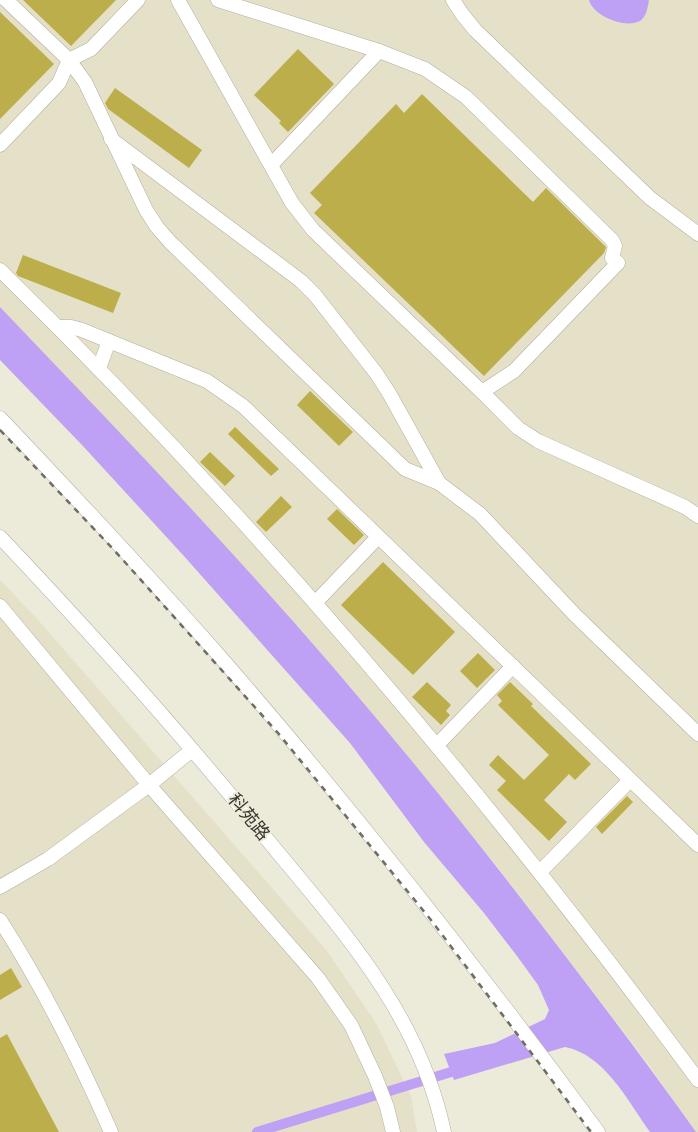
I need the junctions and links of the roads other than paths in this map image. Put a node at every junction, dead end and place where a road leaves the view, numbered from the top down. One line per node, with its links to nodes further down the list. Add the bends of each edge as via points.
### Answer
1 (6, 0): 7 (street)
2 (138, 0): 7 (street, via 91,49)
3 (178, 0): 10 (street)
4 (218, 0): 6 (street)
5 (452, 0): 13 (street, via 475,30 650,198)
6 (379, 51): 10 (street); 18 (street, via 425,69 466,97 615,246 612,258 618,264 514,371)
7 (69, 60): 8 (street, via 85,82); 9 (street, via 59,84)
8 (111, 139): 11 (street); 12 (street)
9 (0, 145)
10 (271, 165): 18 (street, via 292,203 313,230)
11 (151, 169): 12 (street); 20 (street, via 287,270 315,295 376,373)
12 (132, 180): 21 (street, via 146,210 170,242)
13 (698, 234)
14 (0, 270): 15 (street)
15 (59, 327): 16 (street, via 82,330); 17 (street)
16 (108, 341): 17 (street); 25 (street, via 207,381 225,392)
17 (98, 368): 27 (street, via 194,468)
18 (482, 392): 23 (street, via 528,435)
19 (0, 418): 45 (street, via 222,659 414,891)
20 (422, 453): 21 (street); 22 (street)
21 (406, 469): 22 (street)
22 (439, 483): 30 (street, via 480,514 575,615)
23 (698, 516)
24 (0, 537): 32 (street, 科苑路, via 118,666)
25 (378, 537): 27 (street); 29 (street)
26 (0, 550): 32 (street, 科苑路)
27 (315, 603): 31 (street)
28 (0, 606): 34 (street)
29 (513, 666): 31 (street); 33 (street)
30 (698, 734)
31 (438, 745): 36 (street)
32 (189, 754): 34 (street); 40 (street, 科苑路, via 360,952 411,1035)
33 (630, 780): 35 (street); 36 (street)
34 (149, 784): 37 (street, via 48,859); 42 (street, via 318,978 350,1025 375,1076)
35 (698, 845)
36 (540, 872): 39 (street)
37 (0, 888)
38 (0, 920): 41 (street, via 87,1078)
39 (698, 1080)
40 (430, 1096): 43 (street, 科苑路); 44 (street, 科苑路)
41 (111, 1132)
42 (394, 1132)
43 (435, 1132)
44 (444, 1132)
45 (598, 1132)

